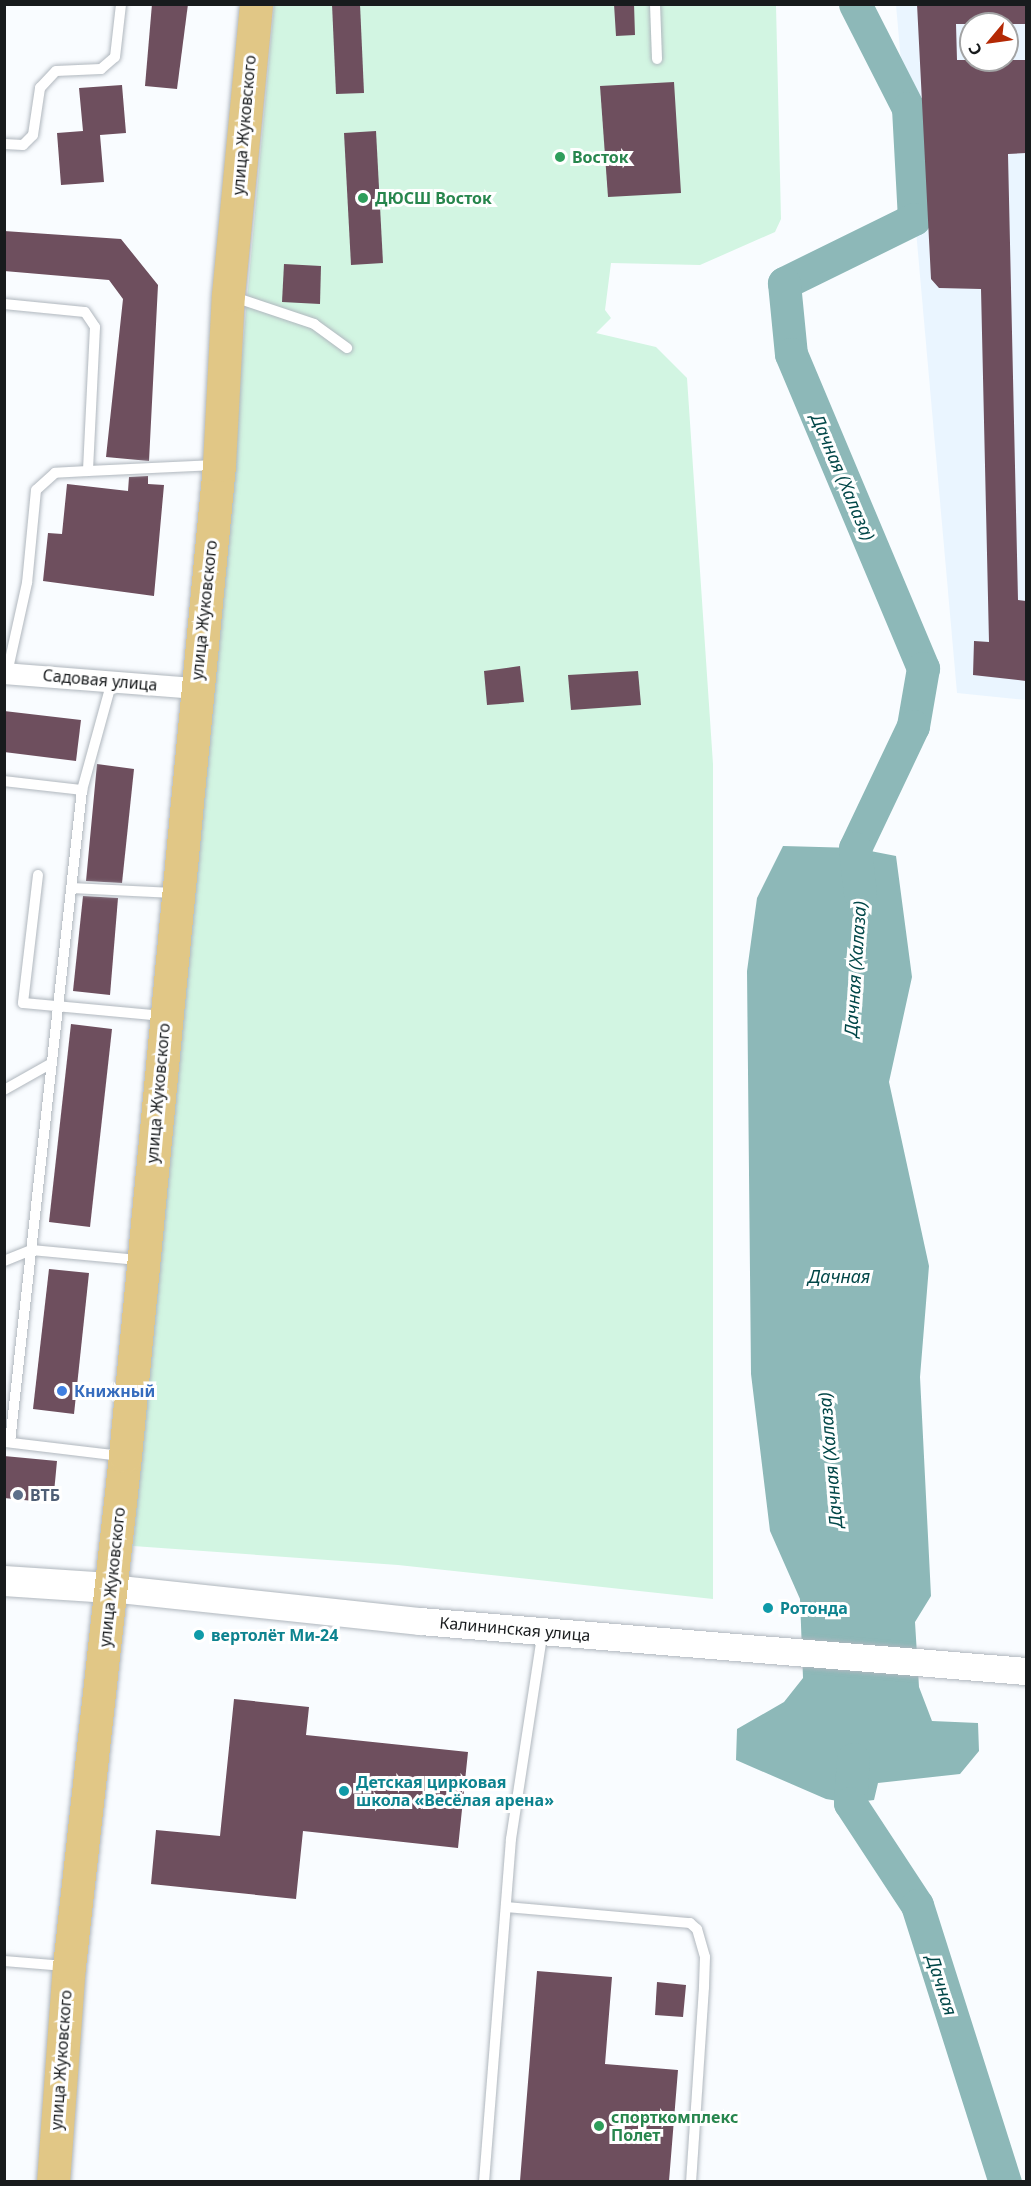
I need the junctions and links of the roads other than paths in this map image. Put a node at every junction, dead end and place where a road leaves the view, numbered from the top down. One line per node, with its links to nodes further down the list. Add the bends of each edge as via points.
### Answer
1 (121, 4): 5 (lane, via 115,57 101,69 56,71 40,88 33,135 23,145)
2 (256, 4): 6 (main road, улица Жуковского)
3 (655, 4): 4 (lane)
4 (657, 59)
5 (4, 144)
6 (228, 295): 8 (lane, via 314,324); 9 (main road, улица Жуковского)
7 (4, 304): 10 (lane, via 85,312 94,327)
8 (347, 348)
9 (219, 465): 10 (lane); 13 (main road, улица Жуковского)
10 (88, 471): 11 (lane, via 56,473 36,490 27,583)
11 (6, 673): 12 (street, Садовая улица)
12 (112, 681): 13 (street, Садовая улица); 15 (lane)
13 (195, 688): 18 (main road, улица Жуковского)
14 (4, 781): 15 (lane)
15 (82, 790): 17 (lane)
16 (38, 875): 19 (lane, via 23,1003)
17 (71, 888): 18 (lane); 19 (lane)
18 (177, 893): 20 (main road, улица Жуковского)
19 (58, 1005): 20 (lane); 21 (lane)
20 (165, 1016): 24 (main road, улица Жуковского)
21 (52, 1063): 22 (lane); 23 (lane)
22 (4, 1090)
23 (31, 1250): 24 (lane); 25 (lane); 26 (lane)
24 (142, 1260): 27 (main road, улица Жуковского)
25 (4, 1261)
26 (7, 1442): 27 (lane)
27 (125, 1456): 29 (main road, улица Жуковского)
28 (4, 1581): 29 (main road, Калининская улица)
29 (110, 1588): 30 (street, Калининская улица); 34 (main road, улица Жуковского)
30 (543, 1631): 31 (street, Калининская улица); 32 (lane, via 511,1839)
31 (1026, 1671)
32 (506, 1907): 36 (lane); 37 (lane, via 690,1923 697,1929 705,1957)
33 (4, 1961): 34 (lane)
34 (69, 1966): 35 (main road, улица Жуковского)
35 (52, 2181)
36 (484, 2181)
37 (691, 2181)

